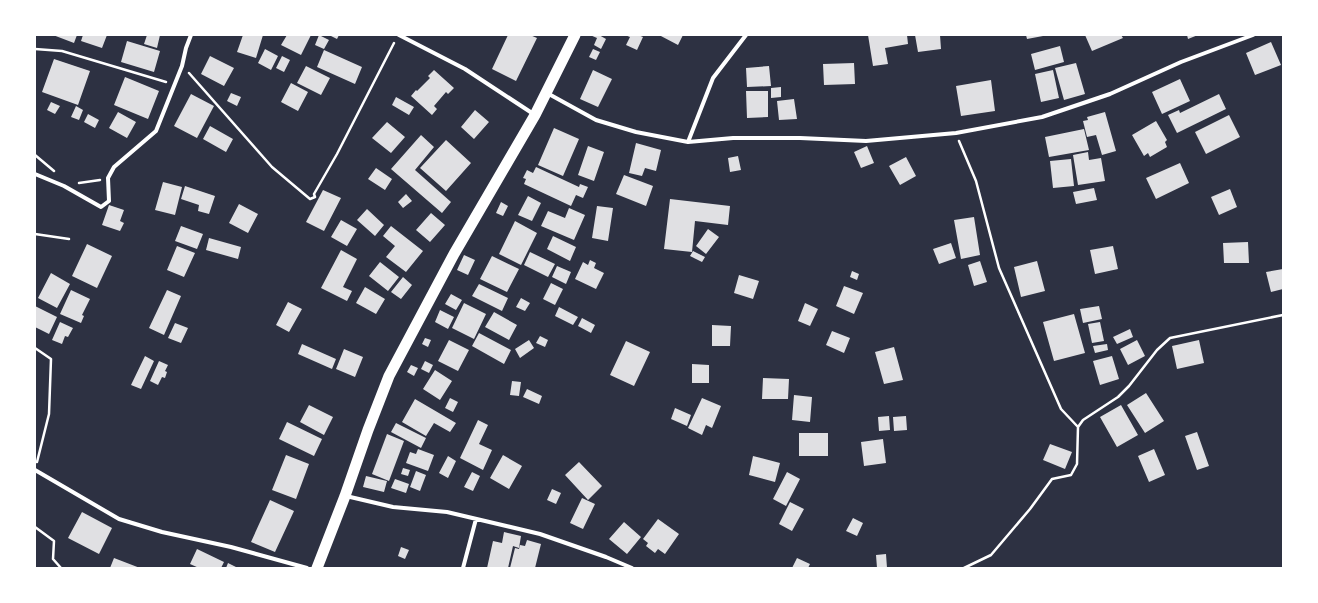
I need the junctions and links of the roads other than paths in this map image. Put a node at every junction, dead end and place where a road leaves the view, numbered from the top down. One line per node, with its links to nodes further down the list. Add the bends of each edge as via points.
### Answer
1 (191, 35): 9 (street, via 182,66 156,131 114,167 108,178 109,201 101,207 64,186)
2 (399, 35): 7 (street, via 465,69)
3 (575, 35): 6 (highway)
4 (746, 35): 8 (street, via 713,78)
5 (1253, 35): 8 (street, via 1181,62 1110,94 1042,117 956,133 866,141 733,138)
6 (547, 93): 7 (highway); 8 (street, via 596,120 636,132)
7 (535, 115): 11 (highway, via 454,254 389,376)
8 (688, 142)
9 (35, 174)
10 (35, 470): 13 (street, via 119,519)
11 (345, 496): 12 (street, via 393,507 447,512); 14 (highway)
12 (476, 519): 15 (street); 16 (street, via 540,534)
13 (307, 568)
14 (318, 568)
15 (463, 568)
16 (632, 568)

